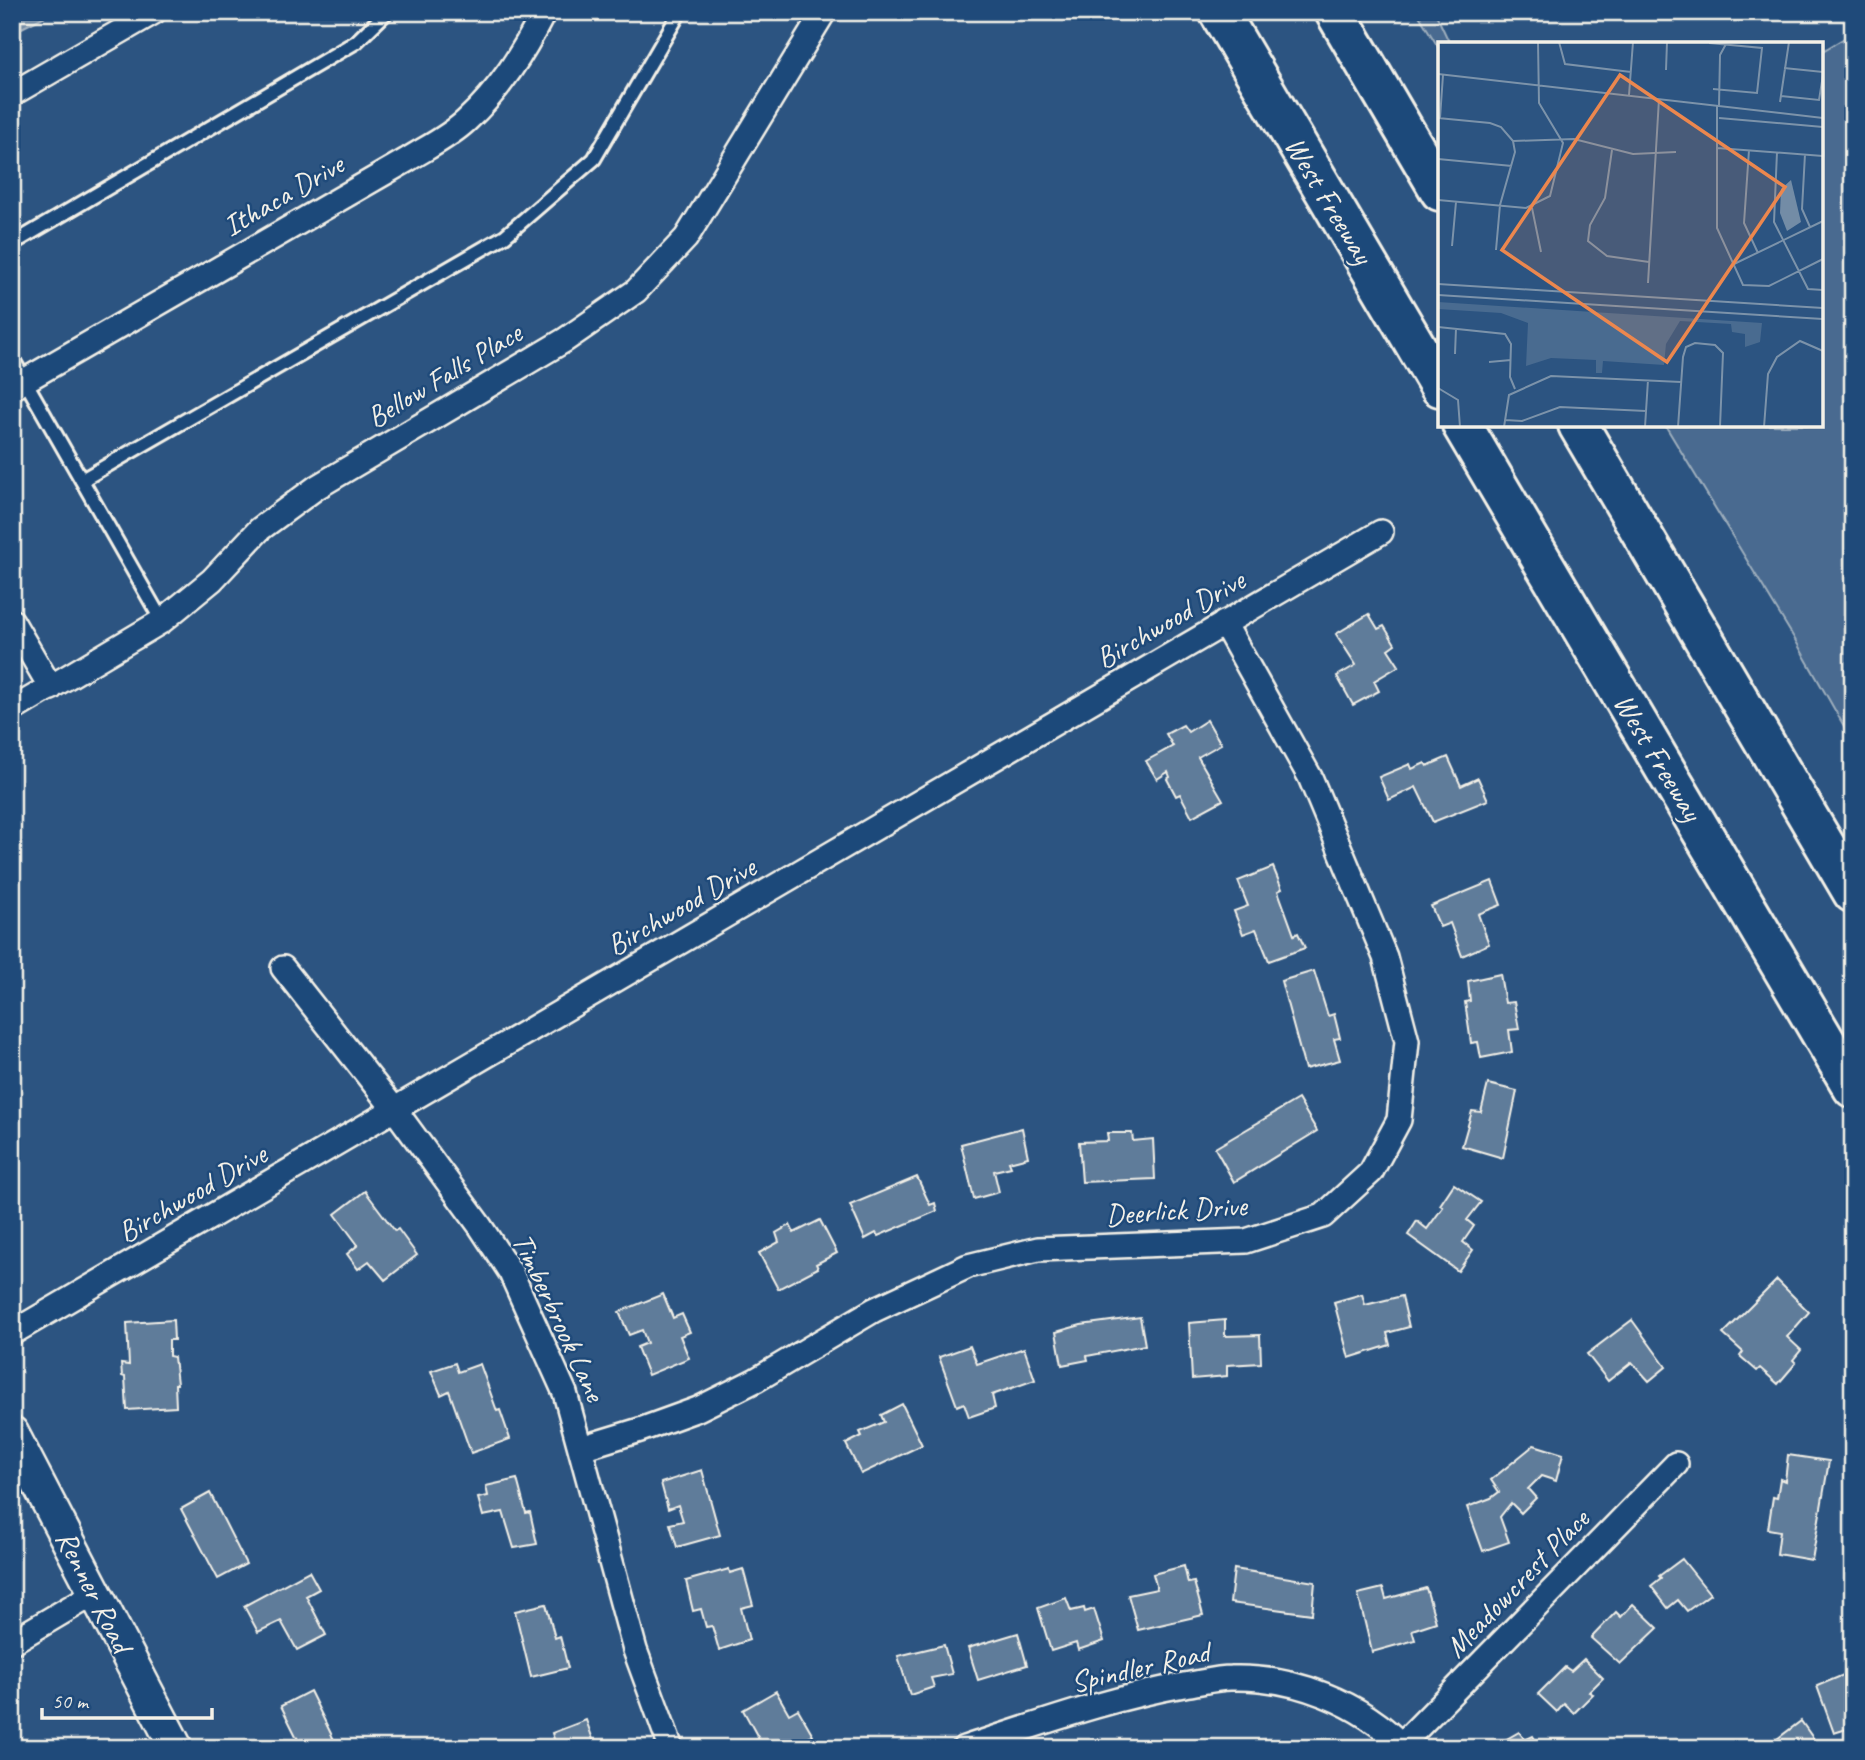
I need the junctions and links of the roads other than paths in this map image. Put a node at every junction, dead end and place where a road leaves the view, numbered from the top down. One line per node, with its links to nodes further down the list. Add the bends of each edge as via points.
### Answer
1 (154, 12): 8 (street)
2 (387, 12): 10 (lane, via 356,42)
3 (544, 12): 12 (street, Ithaca Drive, via 501,85 464,123)
4 (680, 12): 16 (lane, via 594,159 505,236)
5 (824, 12): 19 (street, Bellow Falls Place, via 686,238 636,291 565,341 317,487 260,529 212,580)
6 (1219, 12): 13 (highway, West Freeway)
7 (1335, 12): 9 (highway)
8 (12, 94)
9 (1438, 188)
10 (12, 244)
11 (12, 358): 12 (lane)
12 (18, 384): 16 (lane)
13 (1438, 384)
14 (1463, 427): 25 (highway, West Freeway)
15 (1579, 427): 23 (highway)
16 (82, 480): 19 (lane)
17 (1381, 532): 20 (street, Birchwood Drive)
18 (12, 621): 21 (street)
19 (162, 621): 21 (street, Bellow Falls Place)
20 (1224, 623): 26 (street, Birchwood Drive); 29 (street, Deerlick Drive, via 1310,777 1388,969 1407,1041 1399,1120 1371,1172 1323,1216 1246,1241 1038,1249 968,1266 874,1310 698,1409)
21 (51, 688): 22 (street, Bellow Falls Place)
22 (12, 710)
23 (1853, 893)
24 (283, 968): 26 (street, Timberbrook Lane)
25 (1853, 1088)
26 (395, 1110): 27 (street, Birchwood Drive); 29 (street, Timberbrook Lane, via 511,1273 565,1393)
27 (12, 1334)
28 (12, 1433): 31 (main road, Renner Road)
29 (581, 1448): 35 (street, Timberbrook Lane, via 635,1650)
30 (1676, 1464): 33 (street, Meadowcrest Place)
31 (95, 1593): 32 (street); 34 (main road, Renner Road)
32 (12, 1642)
33 (1402, 1746): 36 (street, Spindler Road, via 1342,1703 1312,1690 1230,1678 1150,1691)
34 (176, 1748)
35 (671, 1748)
36 (964, 1748)

